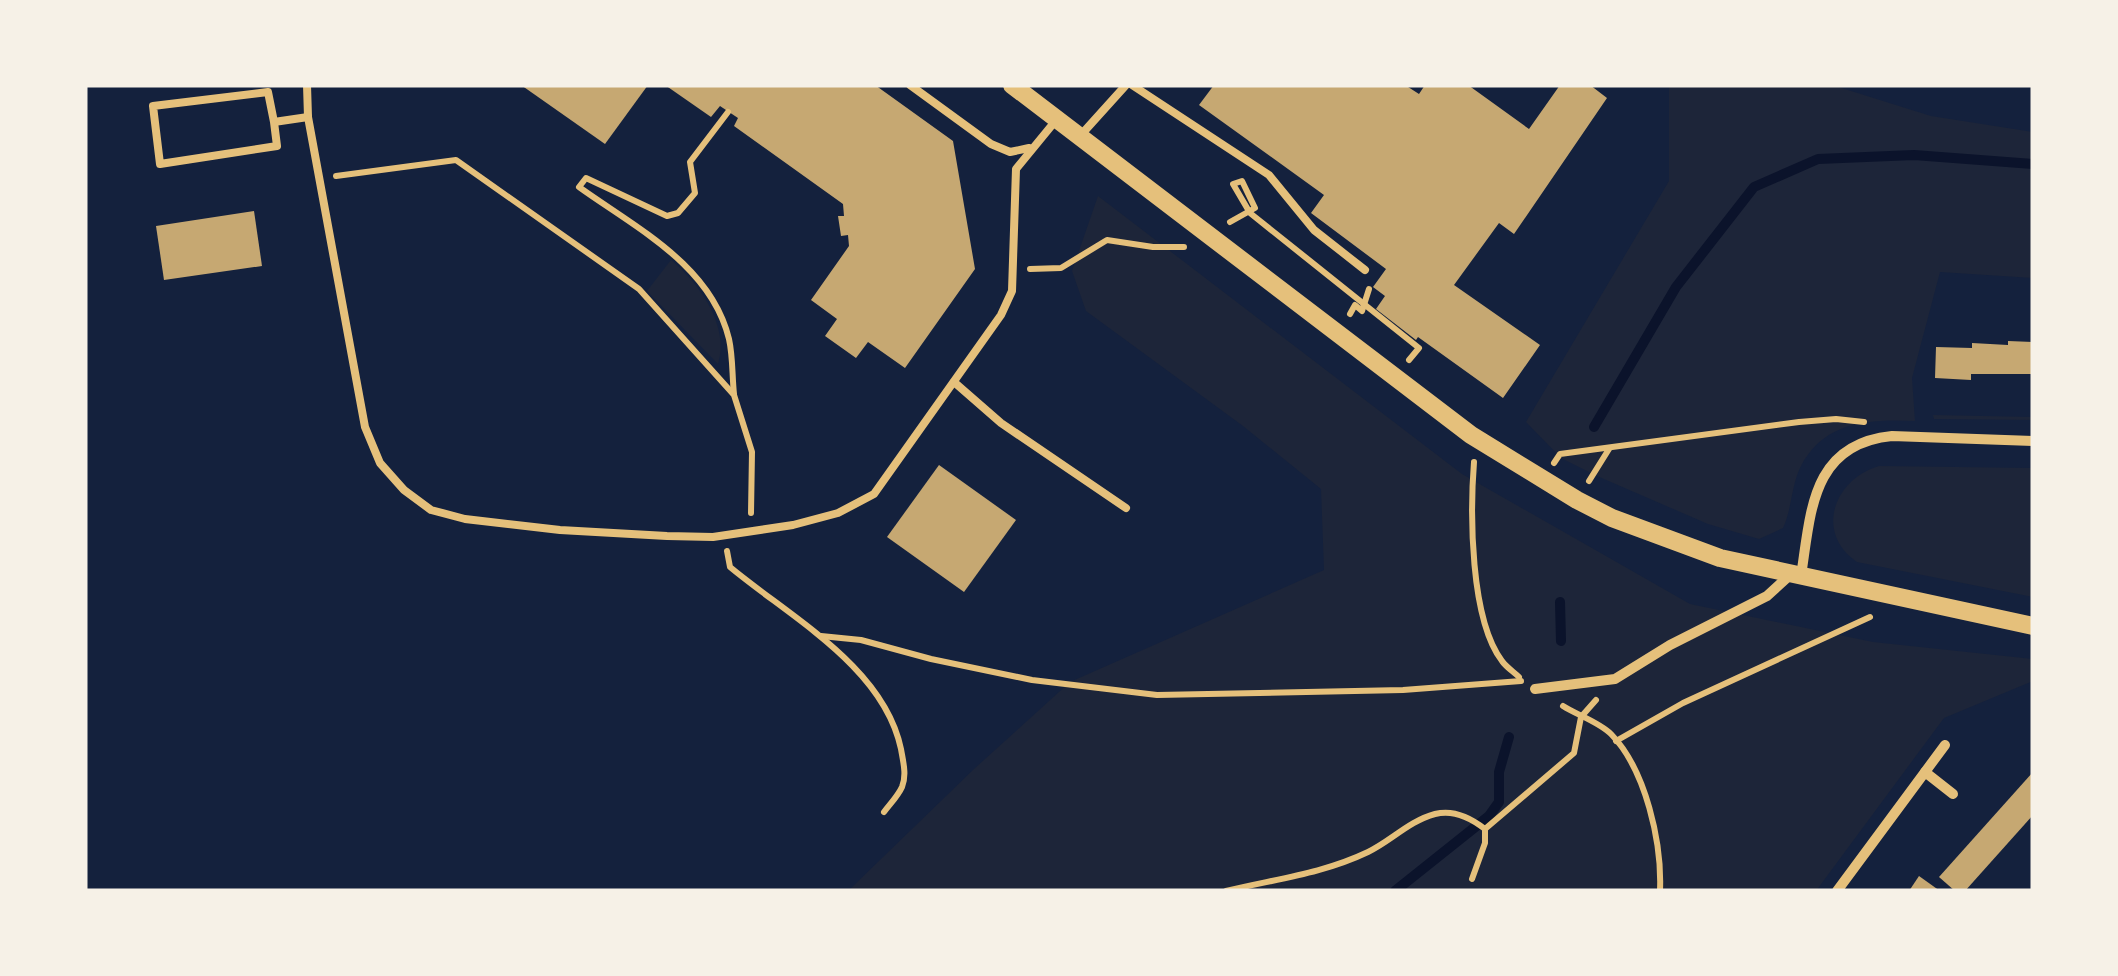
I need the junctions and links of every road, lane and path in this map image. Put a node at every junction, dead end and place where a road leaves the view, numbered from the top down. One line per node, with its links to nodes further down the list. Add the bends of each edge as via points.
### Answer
1 (308, 85): 6 (lane)
2 (910, 85): 10 (lane, via 992,144 1010,152)
3 (1012, 85): 7 (street)
4 (1129, 85): 9 (lane); 15 (lane, via 1269,174 1314,230)
5 (728, 112): 20 (path, via 690,162 694,193 678,213 667,216 586,178 579,187 691,268 728,339)
6 (308, 117): 8 (lane); 11 (lane)
7 (1058, 120): 9 (street); 10 (lane)
8 (274, 122): 8 (lane, via 276,146 160,164 153,106 268,92)
9 (1080, 136): 17 (street)
10 (1031, 148): 14 (lane, via 1016,169)
11 (320, 178): 20 (path, via 456,160 639,290); 29 (lane, via 364,426 380,463 404,490 431,510 465,519)
12 (1255, 208): 16 (path, via 1242,182 1233,184 1250,213)
13 (1184, 247): 14 (path, via 1106,240 1061,268)
14 (1014, 270): 19 (lane, via 1001,315)
15 (1366, 270): 16 (path)
16 (1366, 306): 17 (path, via 1362,311 1355,305); 18 (path, via 1418,348)
17 (1338, 333): 18 (street)
18 (1394, 377): 22 (street)
19 (954, 382): 27 (lane, via 1000,423); 28 (lane, via 874,494 838,514)
20 (734, 395): 28 (path, via 752,452)
21 (1869, 424): 24 (path, via 1817,420)
22 (1471, 435): 25 (street); 33 (path, via 1478,588 1488,636 1522,681 1156,694 1032,680)
23 (2033, 440): 30 (street, via 1892,436 1848,448 1824,472)
24 (1610, 448): 25 (path, via 1560,454); 26 (path)
25 (1543, 481): 26 (street)
26 (1577, 500): 30 (street, via 1720,558)
27 (1126, 508)
28 (750, 532): 29 (lane)
29 (723, 535): 33 (path, via 730,568)
30 (1795, 576): 31 (street); 34 (street, via 1615,679)
31 (1907, 599): 32 (street); 35 (path, via 1682,702)
32 (2033, 626)
33 (821, 636): 39 (path, via 882,702 898,736 904,784)
34 (1535, 689)
35 (1616, 741): 40 (path, via 1581,717 1574,753); 43 (path, via 1638,778 1658,837)
36 (1944, 745): 37 (street)
37 (1924, 772): 38 (street); 44 (street)
38 (1953, 794)
39 (884, 812)
40 (1485, 828): 41 (path); 42 (path, via 1468,816 1438,813 1313,874)
41 (1472, 879)
42 (1226, 891)
43 (1660, 891)
44 (1837, 891)

